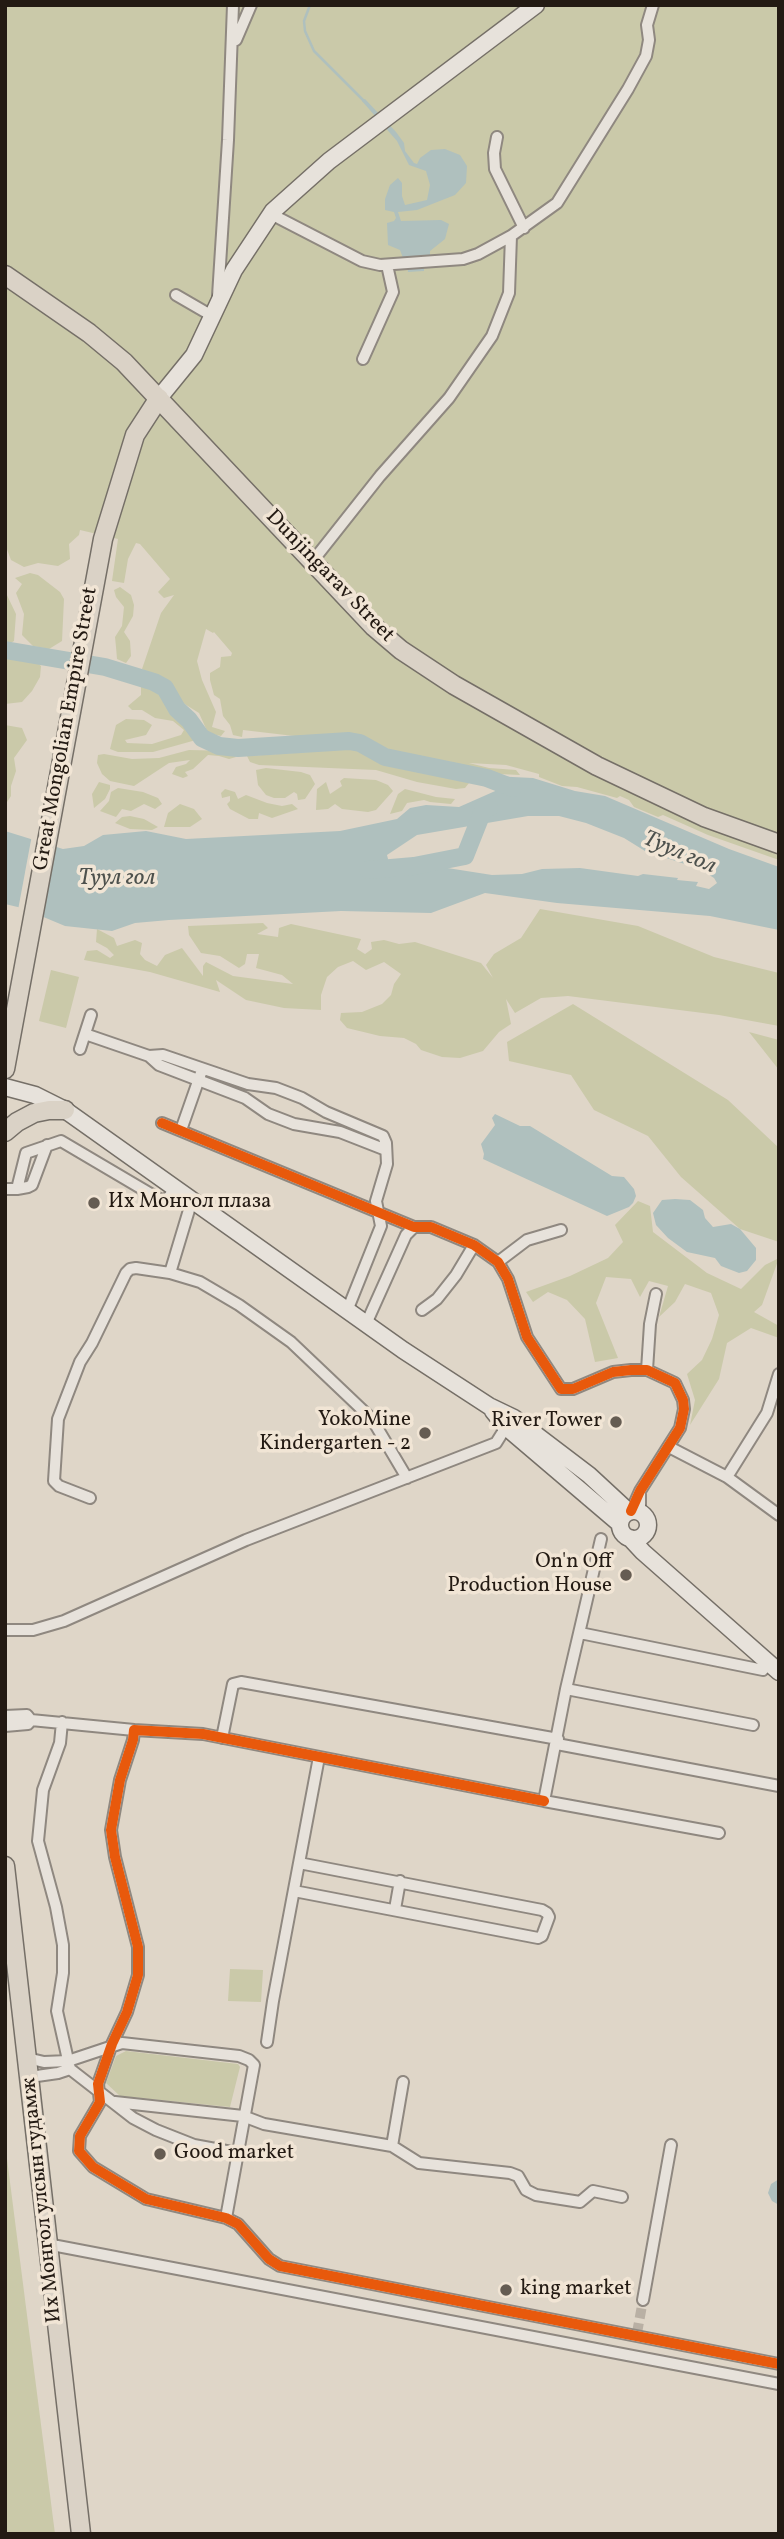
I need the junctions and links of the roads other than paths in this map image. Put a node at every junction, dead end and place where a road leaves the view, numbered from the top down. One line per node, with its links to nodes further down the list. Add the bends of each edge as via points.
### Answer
1 (233, 5): 5 (street)
2 (251, 5): 5 (street)
3 (536, 5): 7 (street, via 310,176)
4 (653, 5): 8 (street, via 646,56 628,89 557,203)
5 (233, 46): 13 (street)
6 (497, 137): 8 (street, via 495,169)
7 (271, 214): 10 (street, via 362,261); 13 (street, via 234,270)
8 (524, 228): 9 (street)
9 (511, 236): 10 (street, via 469,258); 16 (street, via 509,293 492,336 449,398)
10 (387, 265): 14 (street, via 392,296)
11 (5, 275): 15 (main road, Dunjingarav Street, via 107,347)
12 (176, 295): 13 (street)
13 (215, 313): 15 (street, via 194,355)
14 (363, 359)
15 (159, 398): 16 (main road, Dunjingarav Street); 23 (main road, Great Mongolian Empire Street, via 135,435 103,538)
16 (312, 562): 17 (main road, Dunjingarav Street, via 387,639 454,685 654,795)
17 (779, 844)
18 (91, 1016): 19 (street)
19 (85, 1034): 20 (street); 21 (street)
20 (80, 1049)
21 (149, 1056): 22 (street, via 163,1055); 24 (street, via 159,1065)
22 (203, 1068): 24 (street); 31 (street, via 248,1084 276,1088 381,1133)
23 (5, 1069)
24 (199, 1080): 28 (street); 31 (street, via 294,1124 340,1132)
25 (5, 1087): 26 (street)
26 (65, 1110): 29 (main road, via 34,1113); 34 (street)
27 (162, 1123): 28 (street)
28 (181, 1130): 36 (street)
29 (5, 1132)
30 (47, 1145): 33 (street, via 32,1185); 33 (street, via 25,1155); 34 (street, via 66,1142 161,1200)
31 (386, 1150): 36 (street)
32 (5, 1189): 33 (street)
33 (17, 1189)
34 (176, 1189): 35 (street)
35 (192, 1200): 41 (street); 44 (street)
36 (378, 1213): 37 (street); 44 (street, via 380,1226)
37 (414, 1227): 39 (street, via 432,1227); 45 (street, via 406,1235)
38 (561, 1230): 40 (street, via 527,1240)
39 (474, 1245): 40 (street); 43 (street, via 444,1291)
40 (498, 1262): 46 (street, via 527,1338 561,1389 573,1389 613,1372)
41 (170, 1273): 52 (street, via 200,1282 291,1342 372,1419); 53 (street, via 136,1268 126,1273 79,1362 58,1419 54,1482)
42 (656, 1294): 46 (street)
43 (422, 1310)
44 (347, 1311): 45 (street)
45 (366, 1324): 48 (street)
46 (647, 1370): 50 (street, via 675,1383 683,1400 683,1419)
47 (779, 1374): 51 (street, via 767,1413)
48 (489, 1406): 49 (street); 54 (street, via 514,1418 589,1475)
49 (506, 1427): 52 (street, via 496,1443); 54 (street)
50 (669, 1447): 51 (street); 54 (street)
51 (727, 1477): 55 (street)
52 (407, 1478): 58 (street, via 246,1540 64,1621 33,1630)
53 (90, 1498)
54 (630, 1515): 56 (street, via 623,1533); 56 (street, via 648,1523)
55 (779, 1515)
56 (637, 1536): 60 (street, via 655,1562)
57 (601, 1539): 59 (street)
58 (5, 1630)
59 (580, 1633): 60 (street); 61 (street)
60 (771, 1671)
61 (566, 1689): 65 (street); 69 (street)
62 (5, 1716): 63 (street, via 27,1715)
63 (31, 1720): 64 (street); 66 (street)
64 (62, 1722): 67 (street); 82 (street, via 60,1743 43,1790 38,1841 63,1945 57,2011)
65 (753, 1725)
66 (5, 1726)
67 (134, 1730): 68 (street); 80 (street, via 111,1830 138,1947 138,1975)
68 (222, 1738): 69 (street, via 233,1684 241,1682); 70 (street)
69 (557, 1741): 71 (street); 72 (street)
70 (319, 1757): 72 (street); 74 (street)
71 (779, 1786)
72 (544, 1801): 73 (street)
73 (719, 1833)
74 (299, 1863): 76 (street); 77 (street)
75 (5, 1866): 81 (main road, Их Монгол улсын гудамж)
76 (400, 1881): 78 (street); 78 (street, via 542,1910 549,1917 538,1938)
77 (294, 1891): 78 (street); 79 (street)
78 (395, 1909)
79 (267, 2042)
80 (113, 2044): 82 (street); 85 (street); 87 (street, via 246,2058 254,2065)
81 (27, 2058): 82 (street); 83 (main road, Их Монгол улсын гудамж)
82 (69, 2065): 83 (street, via 58,2073); 85 (street)
83 (30, 2077): 93 (main road, Их Монгол улсын гудамж)
84 (403, 2082): 89 (street)
85 (97, 2088): 86 (street); 92 (street, via 100,2102 80,2136 80,2154 146,2199)
86 (115, 2102): 87 (street); 90 (street, via 133,2118 177,2139)
87 (243, 2116): 89 (street, via 264,2124); 90 (street)
88 (671, 2145): 94 (street)
89 (392, 2146): 91 (street, via 419,2163 518,2176 526,2190 536,2195 580,2202 593,2191)
90 (237, 2153): 92 (street)
91 (622, 2197)
92 (226, 2218): 95 (street, via 280,2266)
93 (47, 2244): 96 (street); 99 (main road, Их Монгол улсын гудамж)
94 (643, 2300)
95 (637, 2335): 96 (street); 97 (street)
96 (633, 2356): 98 (street)
97 (779, 2364)
98 (779, 2384)
99 (81, 2534)

